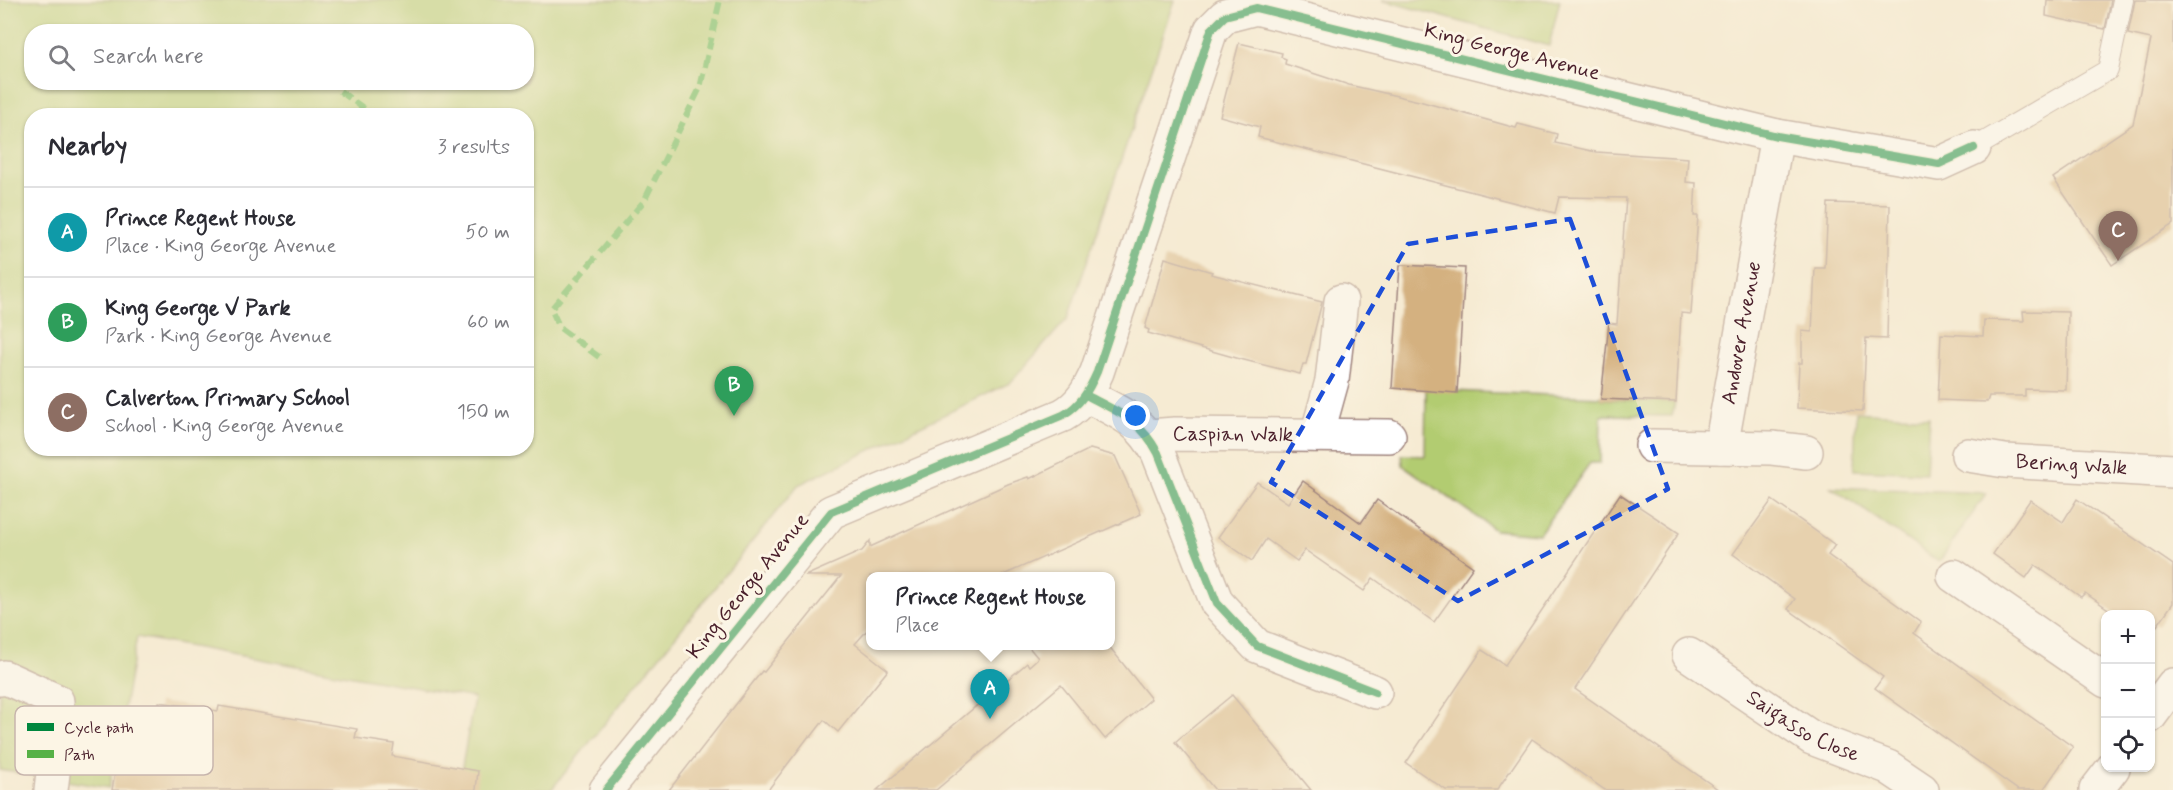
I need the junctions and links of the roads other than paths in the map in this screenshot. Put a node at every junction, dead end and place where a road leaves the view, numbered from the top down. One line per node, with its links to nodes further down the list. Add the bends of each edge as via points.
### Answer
1 (2123, 0): 4 (lane, via 2108,70)
2 (1226, 8): 3 (street, King George Avenue, via 1256,8); 6 (street, King George Avenue, via 1211,30)
3 (1777, 136): 4 (street, King George Avenue, via 1939,164); 11 (street, Andover Avenue)
4 (1974, 148)
5 (1341, 301): 7 (street, Caspian Walk, via 1332,381)
6 (1086, 395): 8 (street, via 1132,420); 26 (street, King George Avenue, via 1063,415 831,512)
7 (1317, 435): 8 (street, Caspian Walk); 9 (street, Caspian Walk)
8 (1149, 436): 20 (street, via 1217,603 1257,646)
9 (1389, 436)
10 (1652, 446): 11 (street)
11 (1721, 447): 12 (street)
12 (1806, 452)
13 (1968, 455): 14 (street, Bering Walk, via 2005,461)
14 (2173, 471)
15 (1954, 576): 17 (street)
16 (1689, 655): 27 (street, Saigasso Close, via 1812,738 1888,767)
17 (2101, 678)
18 (0, 679): 21 (street, via 4,677 57,700)
19 (2173, 685): 22 (street)
20 (1375, 692)
21 (57, 706)
22 (2155, 709)
23 (2110, 772): 28 (street)
24 (53, 775): 25 (street)
25 (51, 790)
26 (606, 790)
27 (1922, 790)
28 (2096, 790)

